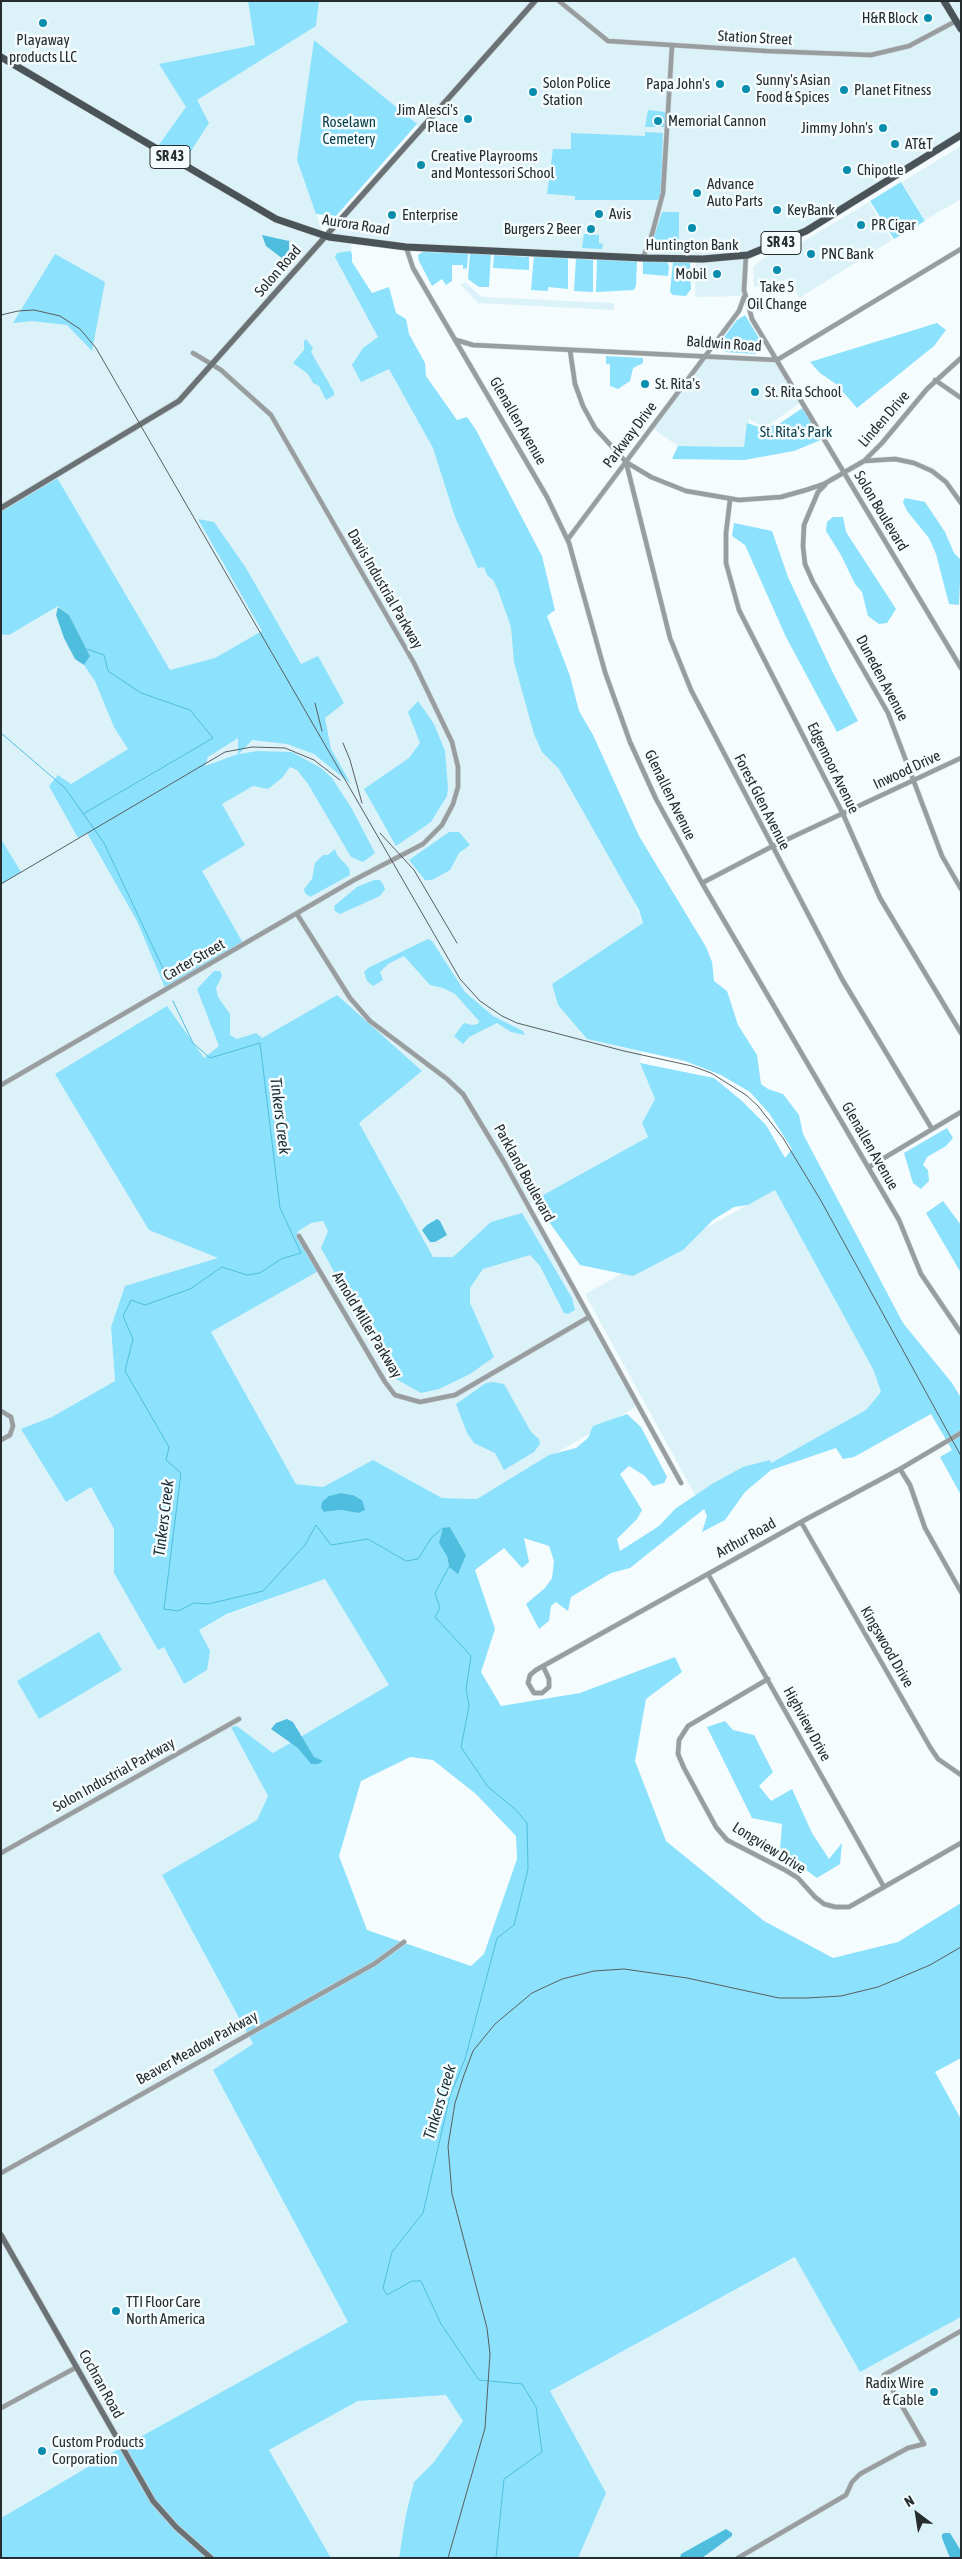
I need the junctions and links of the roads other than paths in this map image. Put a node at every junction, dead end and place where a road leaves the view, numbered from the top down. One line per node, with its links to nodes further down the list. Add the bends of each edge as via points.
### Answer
1 (534, 1): 9 (street, Solon Road)
2 (559, 1): 6 (street, Station Street, via 608,41)
3 (944, 1): 4 (main road)
4 (956, 21): 5 (main road); 6 (street, Station Street, via 909,46 872,55)
5 (961, 29)
6 (672, 46): 13 (street, via 663,192)
7 (1, 57): 9 (main road, Aurora Road / SR 43, via 253,207 276,219)
8 (961, 134): 12 (main road, Aurora Road / SR 43, via 806,230)
9 (325, 236): 10 (main road, Aurora Road / SR 43); 21 (street, Solon Road)
10 (406, 246): 13 (main road, Aurora Road / SR 43); 15 (street, Glenallen Avenue, via 414,268)
11 (961, 249): 20 (street, Baldwin Road)
12 (746, 255): 13 (main road, Aurora Road / SR 43, via 703,259); 14 (street, Solon Boulevard)
13 (643, 258)
14 (745, 296): 18 (street, Parkway Drive, via 739,311); 20 (street, Solon Boulevard, via 752,320)
15 (456, 340): 16 (street, Baldwin Road, via 473,345); 31 (street, Glenallen Avenue, via 547,496)
16 (570, 350): 18 (street, Baldwin Road); 25 (street, Linden Drive, via 575,384 583,406 595,428)
17 (193, 353): 21 (street, Davis Industrial Parkway)
18 (706, 355): 20 (street, Baldwin Road); 25 (street, Parkway Drive)
19 (961, 358): 22 (street, Linden Drive)
20 (777, 360): 26 (street, Solon Boulevard)
21 (213, 365): 30 (street, Solon Road, via 179,401); 37 (street, Davis Industrial Parkway, via 271,415 414,663 452,742 458,767 458,787 453,804 442,825 423,844)
22 (935, 380): 23 (street); 24 (street, Linden Drive)
23 (961, 398)
24 (864, 461): 26 (street, Linden Drive); 29 (street, via 914,463 946,482)
25 (626, 462): 28 (street, Linden Drive, via 651,477 686,491); 31 (street, Parkway Drive); 36 (street, Forest Glen Avenue, via 679,662 690,690)
26 (844, 473): 27 (street, Linden Drive); 32 (street, Solon Boulevard)
27 (827, 482): 28 (street, Linden Drive, via 782,497); 34 (street, Duneden Avenue, via 818,492 804,525 805,564 888,713)
28 (730, 500): 35 (street, Edgemoor Avenue, via 726,563 733,594)
29 (961, 503)
30 (1, 508)
31 (568, 539): 38 (street, Glenallen Avenue, via 605,672 630,742 660,807)
32 (961, 668)
33 (961, 758): 34 (street, Inwood Drive)
34 (915, 780): 35 (street, Inwood Drive); 39 (street, Duneden Avenue, via 942,856)
35 (843, 814): 36 (street, Inwood Drive); 41 (street, Edgemoor Avenue, via 880,898)
36 (771, 847): 38 (street, Inwood Drive); 44 (street, Forest Glen Avenue, via 842,979)
37 (398, 857): 40 (street, Carter Street)
38 (702, 883): 45 (street, Glenallen Avenue)
39 (961, 889)
40 (297, 914): 42 (street, Carter Street); 47 (street, Parkland Boulevard, via 350,998 366,1017 463,1094)
41 (961, 1033)
42 (1, 1085)
43 (961, 1112): 44 (street)
44 (932, 1129): 45 (street)
45 (869, 1167): 48 (street, Glenallen Avenue, via 899,1220 921,1274)
46 (299, 1236): 47 (street, Arnold Miller Parkway, via 385,1382 395,1395 420,1402 455,1395)
47 (589, 1317): 53 (street, Parkland Boulevard)
48 (961, 1333)
49 (1, 1411): 51 (street, via 10,1417 13,1426 10,1435)
50 (961, 1433): 52 (street, Arthur Road)
51 (1, 1440)
52 (900, 1469): 54 (street, Arthur Road); 56 (street, via 910,1485 925,1528)
53 (681, 1483)
54 (801, 1522): 55 (street, Arthur Road); 60 (street, Kingswood Drive, via 930,1747 938,1759)
55 (708, 1574): 57 (street, Arthur Road); 58 (street, Highview Drive)
56 (961, 1592)
57 (543, 1666): 57 (street, Arthur Road, via 549,1686 534,1693 529,1686 530,1675)
58 (768, 1679): 63 (street, Highview Drive); 63 (street, Longview Drive, via 688,1726 679,1740 678,1754 696,1792 727,1840 798,1878 824,1904 849,1907)
59 (239, 1718): 62 (street, Solon Industrial Parkway)
60 (961, 1775)
61 (961, 1843): 63 (street, Longview Drive)
62 (1, 1853)
63 (884, 1887)
64 (404, 1942): 65 (street, Beaver Meadow Parkway, via 374,1964)
65 (1, 2173)
66 (1, 2235): 68 (street, Cochran Road)
67 (961, 2331): 71 (street, via 884,2375 924,2444 908,2448 860,2474 846,2495)
68 (77, 2367): 69 (street); 70 (street, Cochran Road, via 153,2501)
69 (1, 2408)
70 (211, 2558)
71 (738, 2558)

